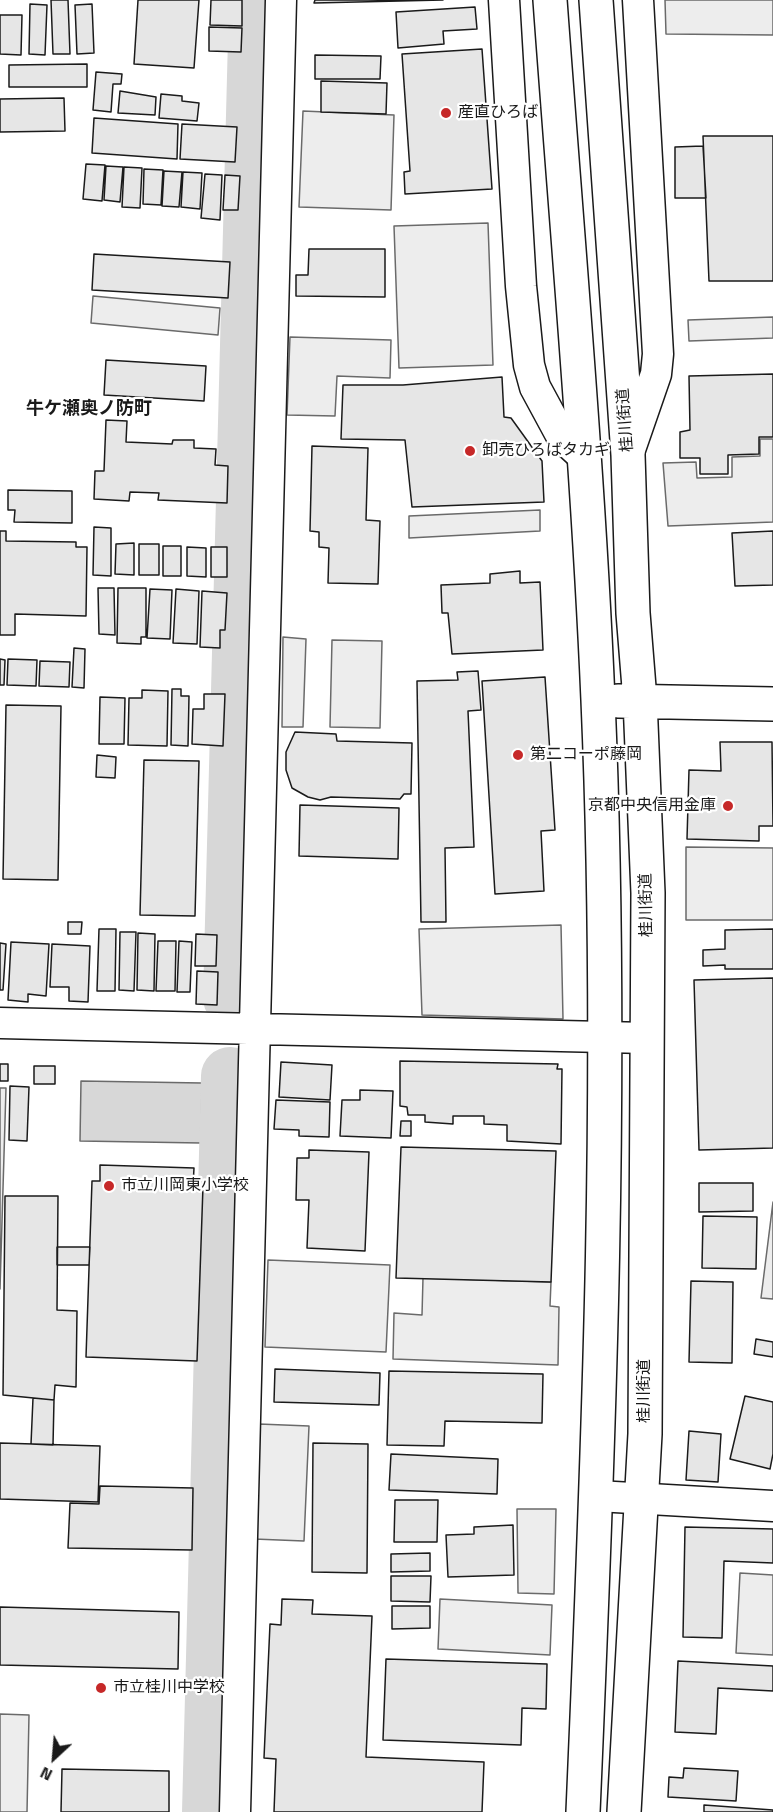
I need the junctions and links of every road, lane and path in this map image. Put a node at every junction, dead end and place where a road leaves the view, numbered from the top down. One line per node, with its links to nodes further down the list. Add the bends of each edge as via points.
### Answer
1 (281, 0): 12 (street)
2 (504, 0): 7 (street, via 529,365 535,387 562,436)
3 (550, 0): 7 (street)
4 (596, 0): 6 (street, 桂川街道)
5 (638, 0): 6 (street, via 658,354 656,374)
6 (628, 455): 8 (street, 桂川街道)
7 (585, 458): 9 (street)
8 (640, 700): 9 (street); 10 (street); 14 (street, 桂川街道, via 648,893)
9 (598, 702): 13 (street)
10 (773, 704)
11 (0, 1023): 12 (street)
12 (256, 1029): 13 (street); 18 (street)
13 (603, 1037): 14 (street); 15 (street)
14 (647, 1038): 16 (street, 桂川街道, via 645,1434)
15 (597, 1496): 16 (street); 19 (street)
16 (641, 1499): 17 (street); 20 (street, 桂川街道)
17 (773, 1506)
18 (235, 1812)
19 (583, 1812)
20 (624, 1812)

